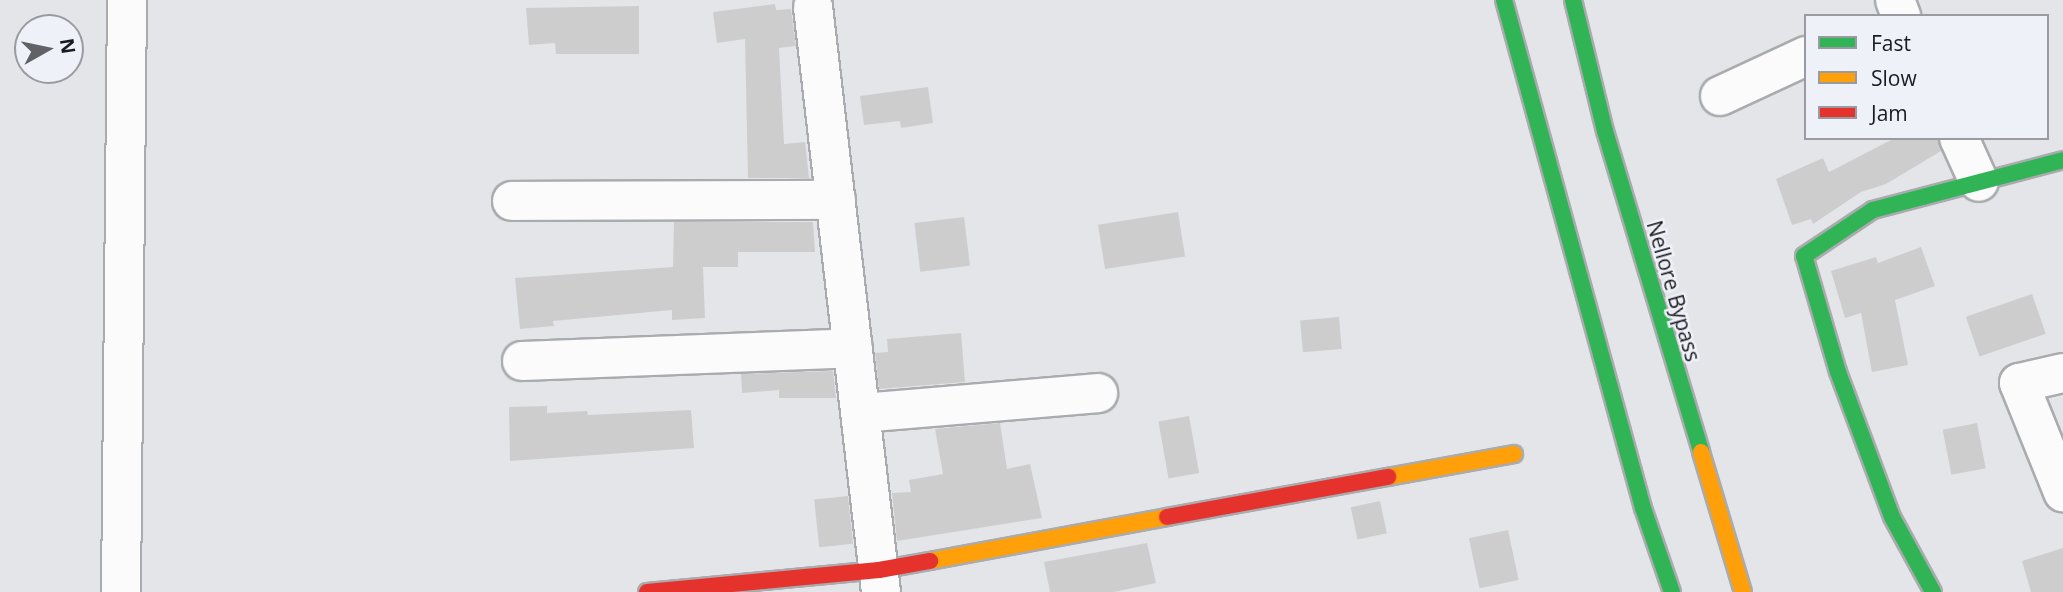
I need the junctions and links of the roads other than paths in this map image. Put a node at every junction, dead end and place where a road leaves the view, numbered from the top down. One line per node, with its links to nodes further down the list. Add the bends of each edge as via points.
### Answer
1 (127, 0): 20 (street)
2 (1504, 0): 22 (main road, via 1643,508)
3 (1573, 0): 23 (main road, Nellore Bypass, via 1605,131)
4 (813, 7): 10 (street)
5 (1804, 57): 6 (street)
6 (1720, 96)
7 (1960, 140): 9 (street)
8 (2063, 160): 9 (main road)
9 (1979, 182): 24 (main road, via 1873,210 1804,256 1838,372 1892,517)
10 (835, 200): 11 (street); 12 (street)
11 (512, 201)
12 (853, 348): 13 (street); 16 (street)
13 (522, 361)
14 (2063, 373): 18 (street, via 2019,383)
15 (1098, 393): 16 (street)
16 (861, 413): 19 (street)
17 (1514, 454): 19 (main road)
18 (2063, 492)
19 (880, 581): 21 (main road)
20 (121, 592)
21 (647, 592)
22 (1672, 592)
23 (1743, 592)
24 (1933, 592)

